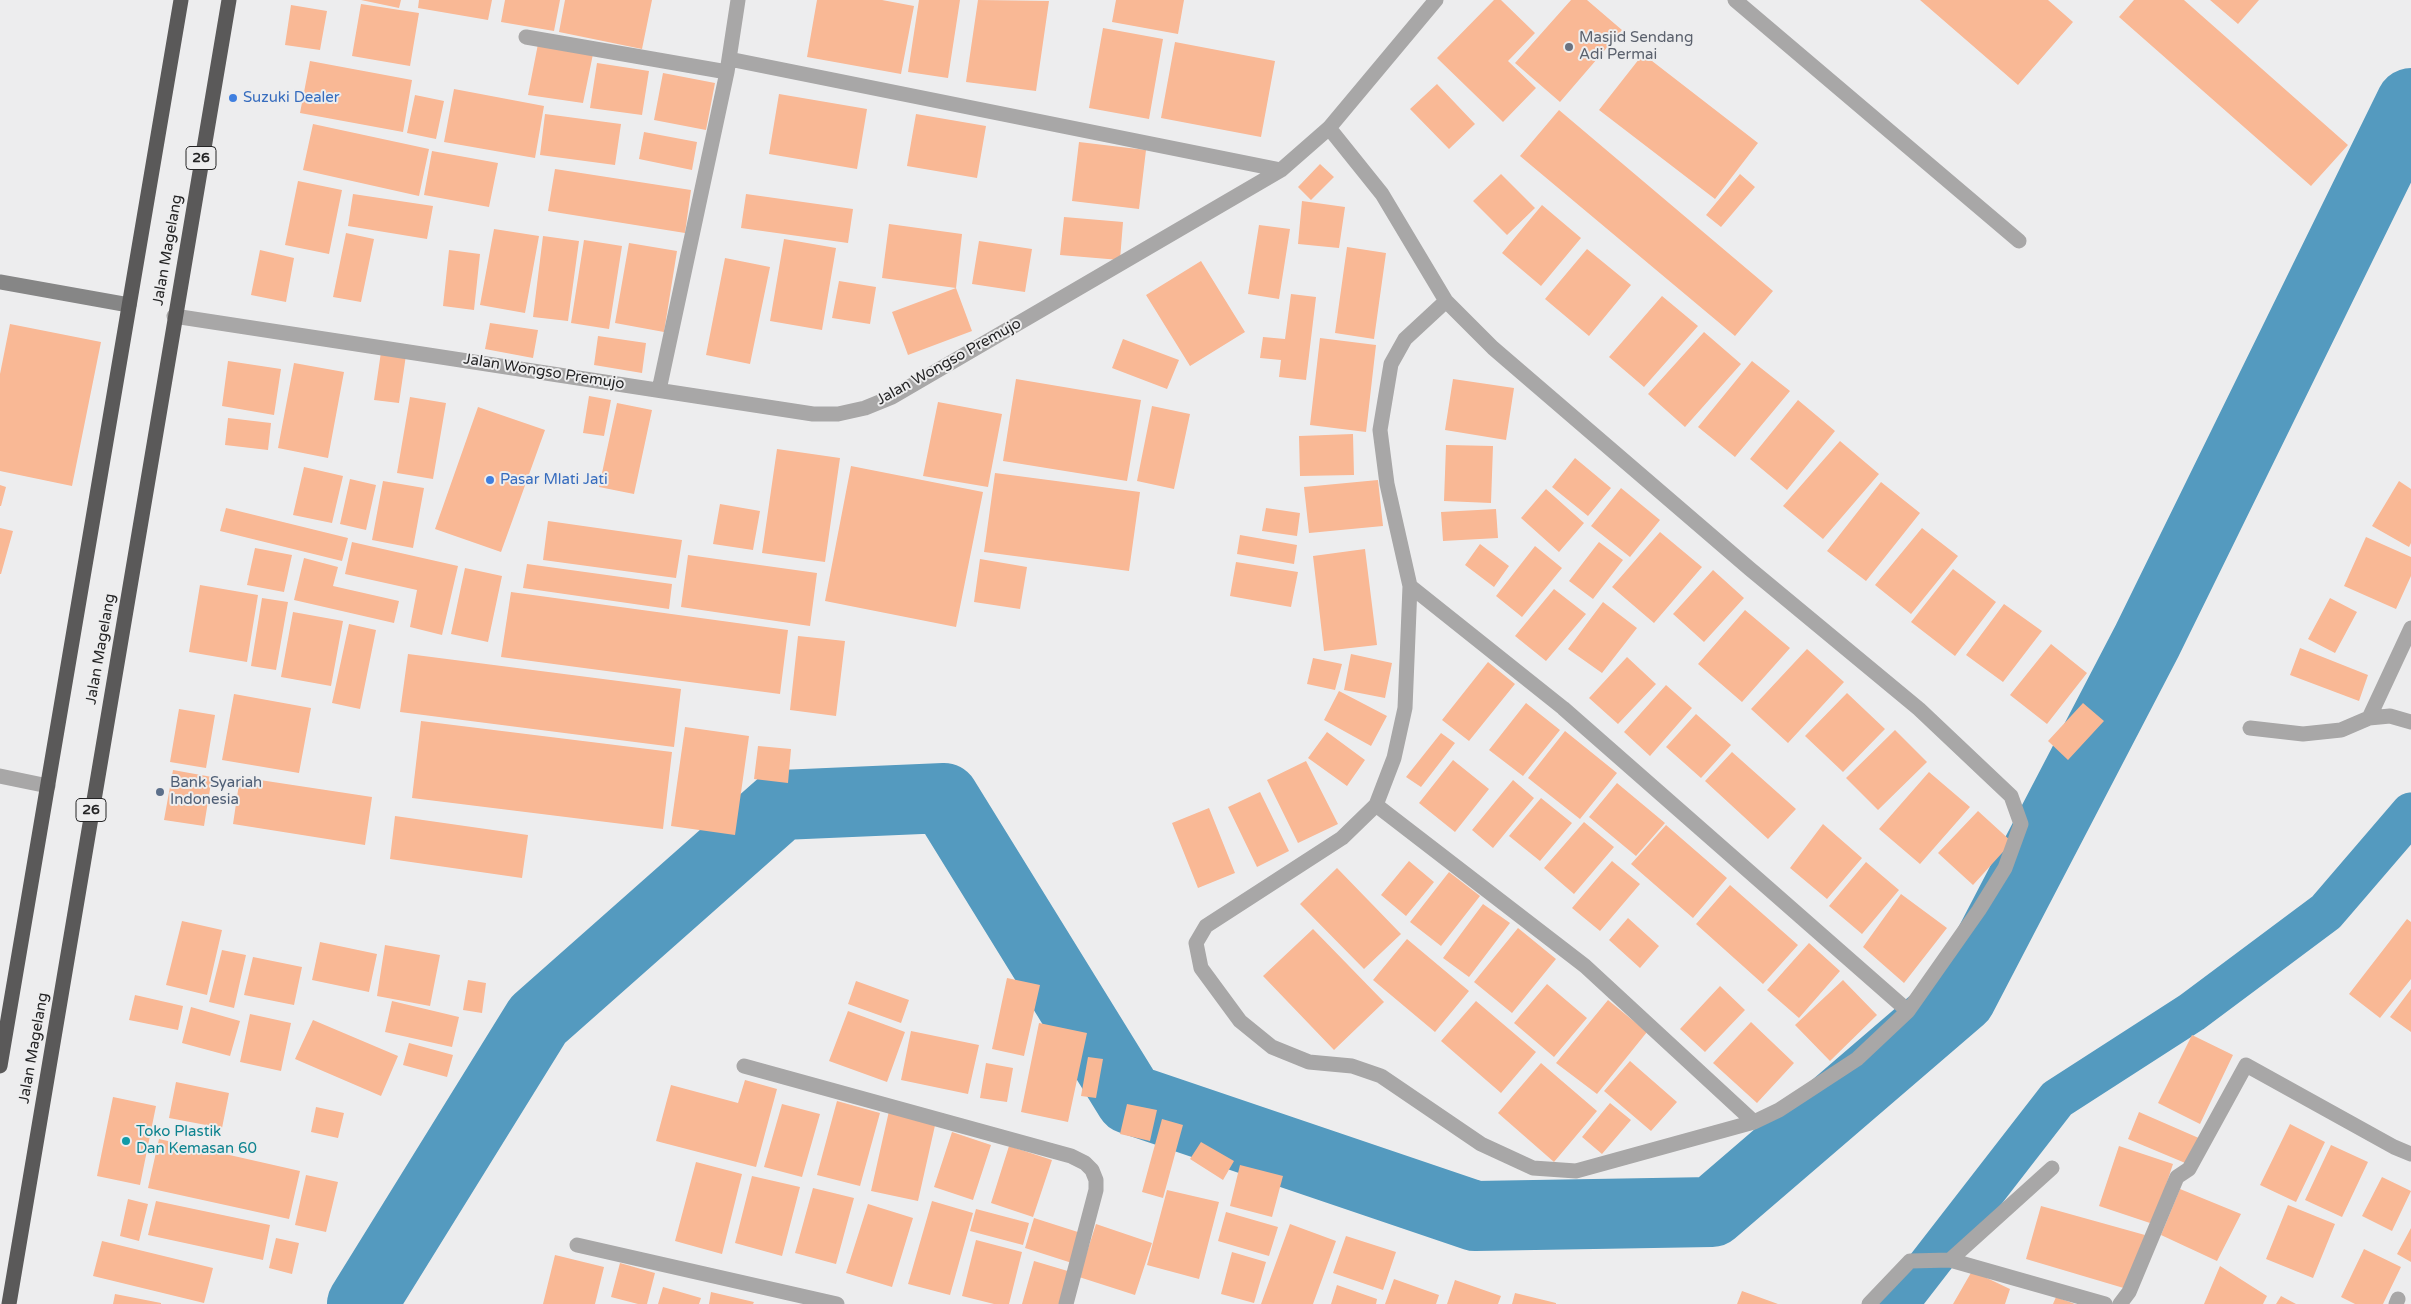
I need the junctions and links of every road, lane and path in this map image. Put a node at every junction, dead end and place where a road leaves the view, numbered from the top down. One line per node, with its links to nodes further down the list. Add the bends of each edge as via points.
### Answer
1 (181, 0): 13 (highway, Jalan Magelang)
2 (229, 0): 14 (highway, Jalan Magelang / 26)
3 (738, 0): 7 (street)
4 (1436, 0): 8 (street, Jalan Wongso Premujo)
5 (1735, 0): 10 (street)
6 (526, 37): 7 (street)
7 (728, 65): 9 (street); 15 (street)
8 (1329, 128): 9 (street, Jalan Wongso Premujo); 12 (street, via 1382,194)
9 (1281, 170): 15 (street, Jalan Wongso Premujo, via 892,397 866,408 838,414 813,414)
10 (2019, 241)
11 (0, 282): 13 (main road)
12 (1446, 301): 16 (street, via 1405,338 1392,364 1380,430 1387,484); 24 (street, via 1508,361 1750,569 1919,708 2011,796 2021,824 2005,868)
13 (129, 305): 22 (highway, Jalan Magelang)
14 (174, 316): 15 (street, Jalan Wongso Premujo); 32 (highway, Jalan Magelang / 26)
15 (659, 390)
16 (1410, 586): 23 (street, via 1405,708 1394,758); 24 (street, via 1563,708)
17 (2411, 628): 18 (street)
18 (2369, 718): 19 (street, via 2390,716); 20 (street, via 2341,730 2303,734)
19 (2411, 722)
20 (2250, 728)
21 (0, 776): 22 (street)
22 (48, 786): 25 (highway, Jalan Magelang)
23 (1376, 805): 27 (street, via 1585,966); 27 (street, via 1342,838 1206,926 1196,943 1201,968 1240,1021 1272,1047 1309,1062 1352,1066 1381,1076 1481,1144 1533,1168 1576,1171)
24 (1908, 1012): 27 (street, via 1856,1059 1779,1110)
25 (0, 1066)
26 (744, 1066): 34 (street, via 1085,1162 1096,1180 1096,1190)
27 (1754, 1122)
28 (2411, 1154): 37 (street, via 2246,1065 2190,1168 2177,1177 2129,1292)
29 (2052, 1168): 31 (street)
30 (578, 1245): 33 (street)
31 (1950, 1260): 35 (street, via 1910,1261); 36 (street)
32 (8, 1304)
33 (838, 1304)
34 (1066, 1304)
35 (1869, 1304)
36 (2105, 1304)
37 (2120, 1304)

